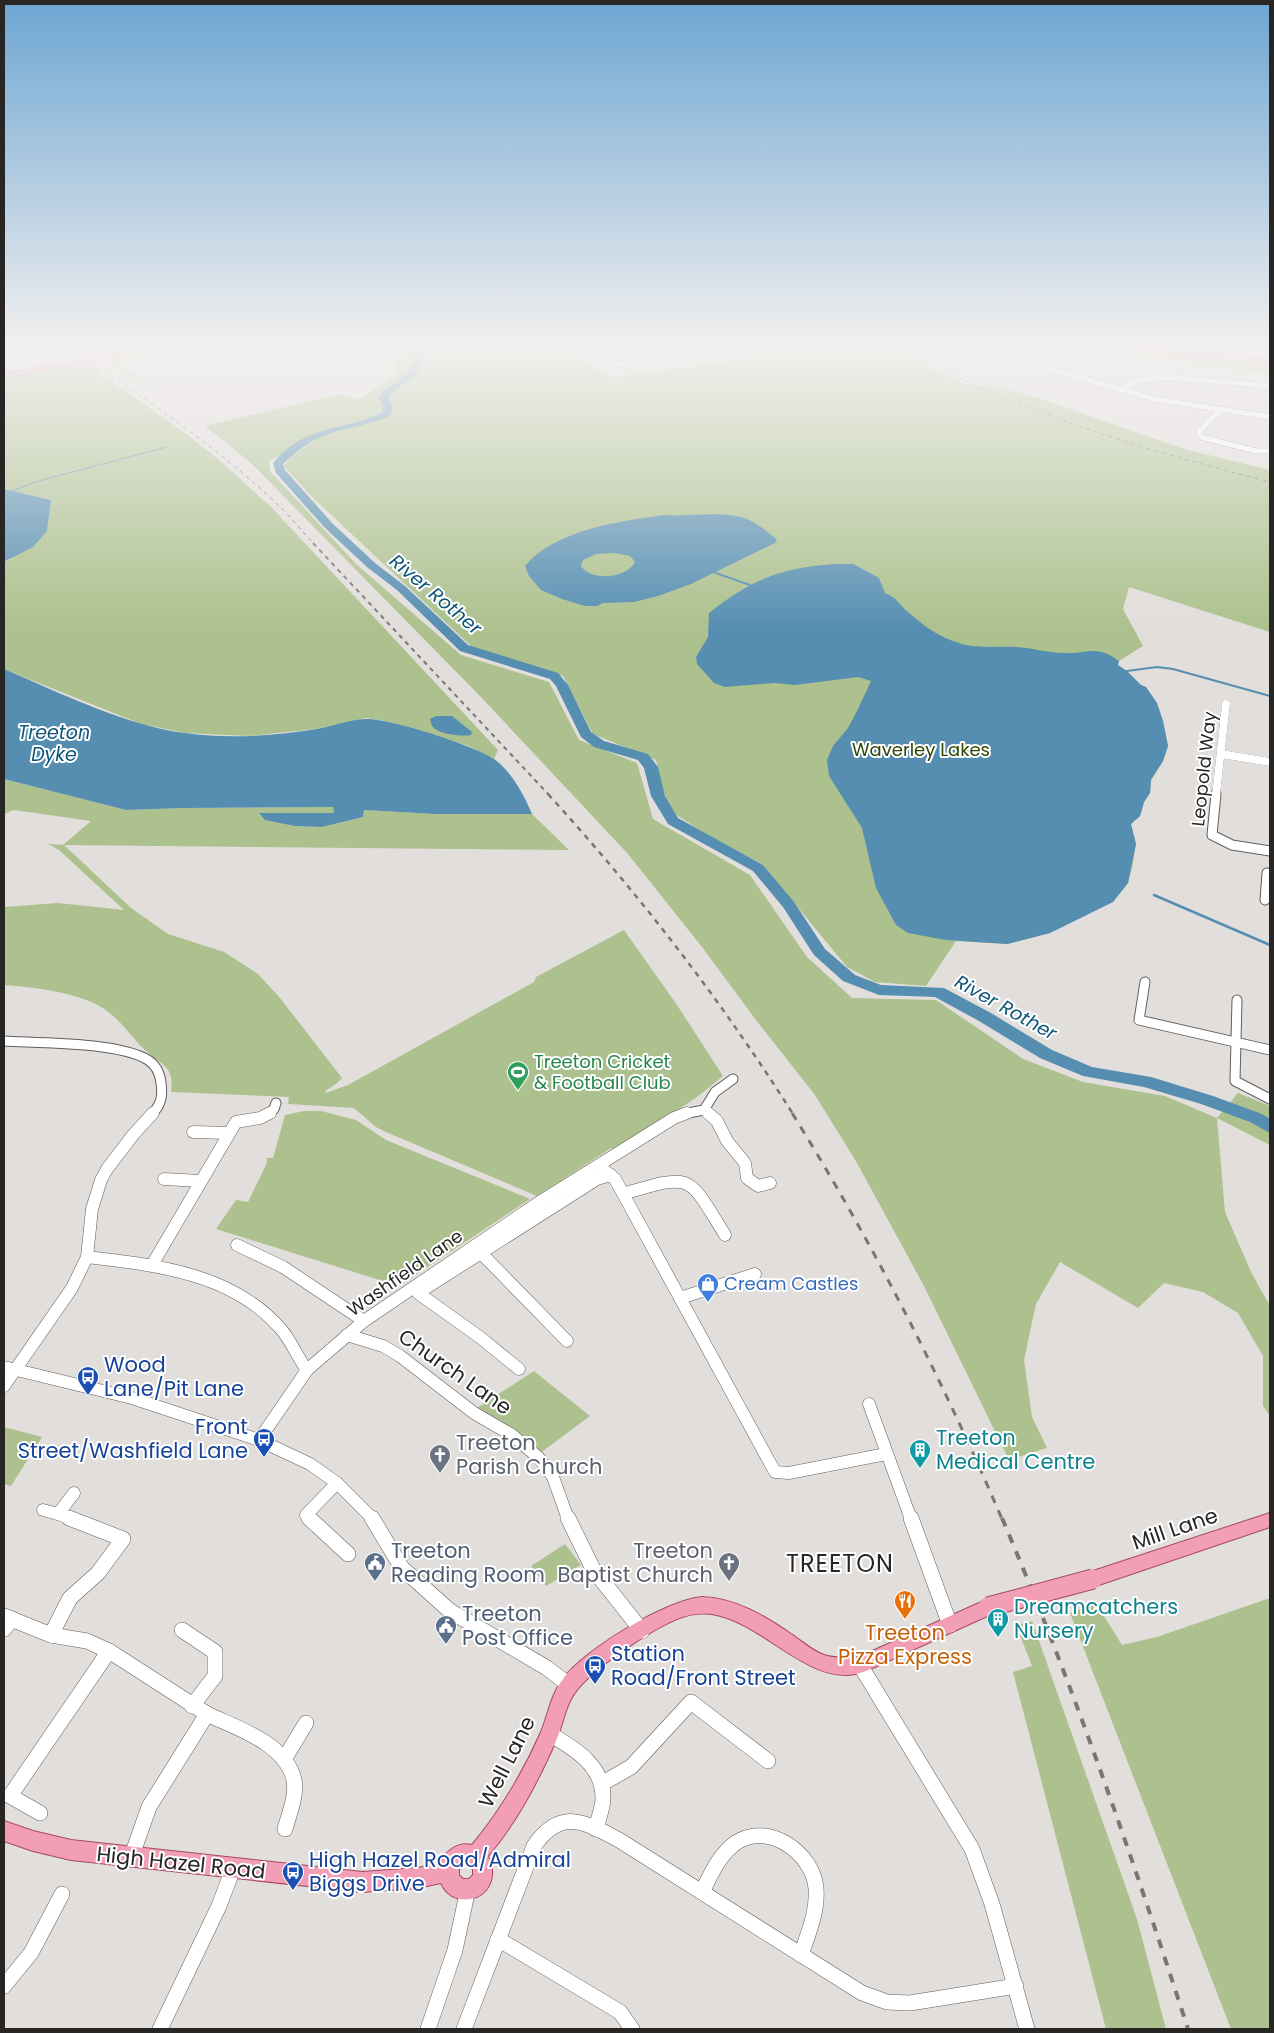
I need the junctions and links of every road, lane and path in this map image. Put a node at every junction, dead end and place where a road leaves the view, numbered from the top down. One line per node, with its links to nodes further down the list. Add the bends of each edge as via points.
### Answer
1 (1215, 441): 2 (street)
2 (1270, 452)
3 (1226, 704): 4 (street, Leopold Way)
4 (1221, 754): 5 (street); 6 (street, Leopold Way, via 1212,835 1226,844)
5 (1270, 762)
6 (1270, 851)
7 (1267, 873): 8 (street)
8 (1268, 888): 9 (street)
9 (1265, 900)
10 (1145, 982): 13 (street, via 1139,1020)
11 (1238, 1000): 13 (street)
12 (4, 1041): 30 (street, via 132,1052 150,1062 160,1075 162,1099 157,1109 133,1135 101,1180 92,1209)
13 (1236, 1043): 14 (street); 16 (street, via 1235,1081)
14 (1270, 1050)
15 (733, 1080): 18 (street, via 714,1091)
16 (1270, 1099)
17 (276, 1103): 20 (street, via 269,1115 236,1122)
18 (704, 1110): 21 (street, Washfield Lane, via 674,1118); 25 (street, via 717,1120 726,1141 745,1163 746,1178 758,1186)
19 (193, 1132): 20 (street)
20 (228, 1133): 24 (street)
21 (599, 1166): 22 (street); 34 (street, Washfield Lane)
22 (611, 1175): 26 (street); 29 (street, via 597,1179)
23 (164, 1178): 24 (street)
24 (200, 1181): 31 (street)
25 (770, 1184)
26 (623, 1194): 27 (street, via 670,1181 691,1184); 33 (street)
27 (725, 1235)
28 (238, 1245): 34 (street, via 283,1267)
29 (481, 1253): 36 (street); 39 (street, via 418,1293)
30 (87, 1257): 31 (street); 37 (street, via 72,1288)
31 (152, 1265): 38 (street, via 208,1279 244,1297 285,1334)
32 (755, 1274): 33 (street)
33 (680, 1298): 43 (street, via 775,1472 789,1473)
34 (364, 1321): 35 (street, Washfield Lane)
35 (347, 1335): 38 (street, Washfield Lane); 53 (street, Church Lane, via 383,1346 400,1356 474,1413 512,1435 539,1458 553,1477 571,1528 593,1569)
36 (567, 1341)
37 (10, 1368): 40 (street); 42 (street, via 132,1398)
38 (307, 1370): 42 (street, Washfield Lane)
39 (519, 1370)
40 (4, 1386)
41 (869, 1404): 43 (street)
42 (259, 1440): 44 (street, via 310,1464)
43 (886, 1454): 51 (street)
44 (337, 1483): 49 (street, via 306,1515); 57 (street, via 362,1505 378,1525 402,1568 450,1611 547,1668)
45 (74, 1493): 47 (street)
46 (43, 1510): 47 (street)
47 (58, 1514): 54 (street, via 123,1539 98,1573 70,1598)
48 (1270, 1520): 51 (main road, Mill Lane, bridge, via 1120,1571 988,1607)
49 (348, 1554)
50 (6, 1621): 54 (street)
51 (950, 1625): 56 (main road, Mill Lane)
52 (182, 1630): 58 (street, via 215,1652 215,1676)
53 (642, 1631): 56 (main road, via 678,1610 696,1606 726,1608 767,1627 812,1659 842,1667); 57 (main road, via 589,1666)
54 (51, 1635): 55 (street, via 87,1641)
55 (109, 1651): 58 (street); 65 (street, via 10,1796)
56 (860, 1665): 79 (street, via 972,1849)
57 (569, 1685): 61 (main road, Well Lane)
58 (192, 1706): 59 (street)
59 (207, 1714): 62 (street, via 254,1736); 70 (street, via 149,1806)
60 (306, 1724): 62 (street)
61 (550, 1734): 64 (street, via 579,1751 594,1768); 69 (main road, Well Lane, via 514,1807)
62 (285, 1758): 66 (street, via 294,1778 294,1796)
63 (768, 1761): 64 (street, via 692,1702 631,1767)
64 (601, 1784): 67 (street, via 603,1800)
65 (40, 1813)
66 (285, 1829)
67 (596, 1829): 74 (street); 76 (street, via 574,1822 559,1823 545,1829 534,1846)
68 (4, 1831): 70 (main road, High Hazel Road, via 72,1850)
69 (476, 1856): 72 (main road, via 456,1857); 73 (main road, via 484,1873 479,1883)
70 (131, 1858): 71 (main road, High Hazel Road)
71 (233, 1869): 72 (main road, High Hazel Road, via 362,1882 418,1878); 80 (street)
72 (449, 1871): 73 (main road, via 454,1886)
73 (468, 1889): 81 (street, via 455,1950)
74 (702, 1892): 77 (street); 77 (street, via 726,1851 744,1838 765,1837 794,1848 810,1868 816,1886 816,1910)
75 (62, 1894): 78 (street, via 31,1953)
76 (498, 1939): 82 (street); 83 (street, via 620,2012)
77 (801, 1955): 79 (street, via 862,1993 887,2002 910,2003)
78 (4, 1986)
79 (1016, 1986): 84 (street)
80 (160, 2029)
81 (428, 2029)
82 (464, 2029)
83 (632, 2029)
84 (1027, 2029)

